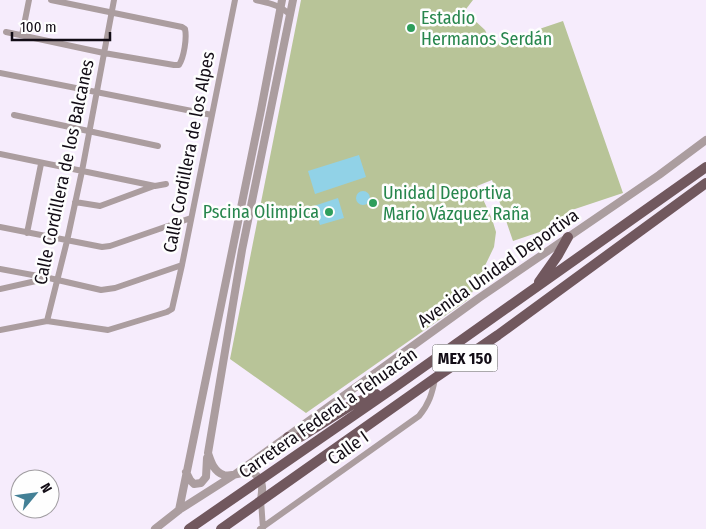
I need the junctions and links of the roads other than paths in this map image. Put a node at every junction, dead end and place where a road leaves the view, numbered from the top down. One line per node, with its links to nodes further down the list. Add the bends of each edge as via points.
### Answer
1 (29, 0): 12 (street)
2 (51, 0): 9 (street)
3 (114, 0): 9 (street, Calle Cordillera de los Balcanes)
4 (235, 0): 17 (street, Calle Cordillera de los Alpes)
5 (256, 0): 7 (street)
6 (292, 0): 10 (street)
7 (272, 2): 8 (street)
8 (281, 4): 10 (street); 28 (street)
9 (112, 13): 13 (street, Calle Cordillera de los Balcanes); 13 (street, via 185,29 182,60 179,65 174,65)
10 (290, 15): 30 (street)
11 (6, 32): 12 (street)
12 (22, 35): 13 (street)
13 (104, 53): 15 (street, Calle Cordillera de los Balcanes)
14 (0, 72): 15 (street)
15 (97, 92): 17 (street); 18 (street, Calle Cordillera de los Balcanes)
16 (14, 115): 18 (street)
17 (212, 115): 31 (street, Calle Cordillera de los Alpes)
18 (89, 131): 20 (street); 24 (street, Calle Cordillera de los Balcanes)
19 (706, 140): 36 (street, Avenida Unidad Deportiva)
20 (158, 146)
21 (0, 154): 22 (street)
22 (41, 164): 24 (street); 35 (street)
23 (706, 167): 44 (main road, Carretera Federal a Tehuacán / MEX 150)
24 (82, 171): 27 (street); 29 (street, Calle Cordillera de los Balcanes)
25 (706, 183): 48 (main road, Carretera Federal a Tehuacán / MEX 150)
26 (166, 184): 27 (street)
27 (155, 186): 29 (street, via 100,206)
28 (242, 199): 30 (street); 32 (street)
29 (75, 202): 37 (street, Calle Cordillera de los Balcanes)
30 (252, 202): 34 (street)
31 (190, 218): 37 (street, via 102,248); 40 (street, Calle Cordillera de los Alpes)
32 (237, 225): 34 (street); 38 (street)
33 (0, 227): 35 (street)
34 (247, 228): 39 (street)
35 (27, 233): 37 (street)
36 (568, 237): 44 (main road); 50 (street, Avenida Unidad Deportiva)
37 (67, 241): 43 (street, Calle Cordillera de los Balcanes)
38 (233, 248): 39 (street); 52 (street)
39 (242, 250): 51 (street)
40 (182, 265): 43 (street, via 101,290); 46 (street, Calle Cordillera de los Alpes, via 172,309 167,312 108,330)
41 (0, 268): 42 (street)
42 (49, 278): 43 (street); 45 (street)
43 (58, 280): 46 (street, Calle Cordillera de los Balcanes)
44 (535, 288): 49 (main road, Carretera Federal a Tehuacán / MEX 150)
45 (0, 289)
46 (48, 321): 47 (street)
47 (0, 330)
48 (435, 378): 55 (main road, Carretera Federal a Tehuacán / MEX 150); 60 (street, Calle I, via 427,407 419,416)
49 (398, 385): 50 (main road, via 353,404 298,438); 54 (main road, Carretera Federal a Tehuacán / MEX 150)
50 (288, 437): 53 (street, Avenida Unidad Deportiva)
51 (208, 453): 52 (street, via 207,474 202,482 194,484); 53 (street, via 213,466 222,474)
52 (186, 472): 56 (street)
53 (234, 475): 54 (street, via 251,472); 56 (street, Avenida Unidad Deportiva)
54 (261, 479): 55 (street); 59 (main road, Carretera Federal a Tehuacán / MEX 150)
55 (261, 500): 57 (main road, Carretera Federal a Tehuacán / MEX 150); 60 (street)
56 (179, 510): 58 (street, Avenida Unidad Deportiva)
57 (228, 527)
58 (155, 529)
59 (189, 529)
60 (262, 529)

